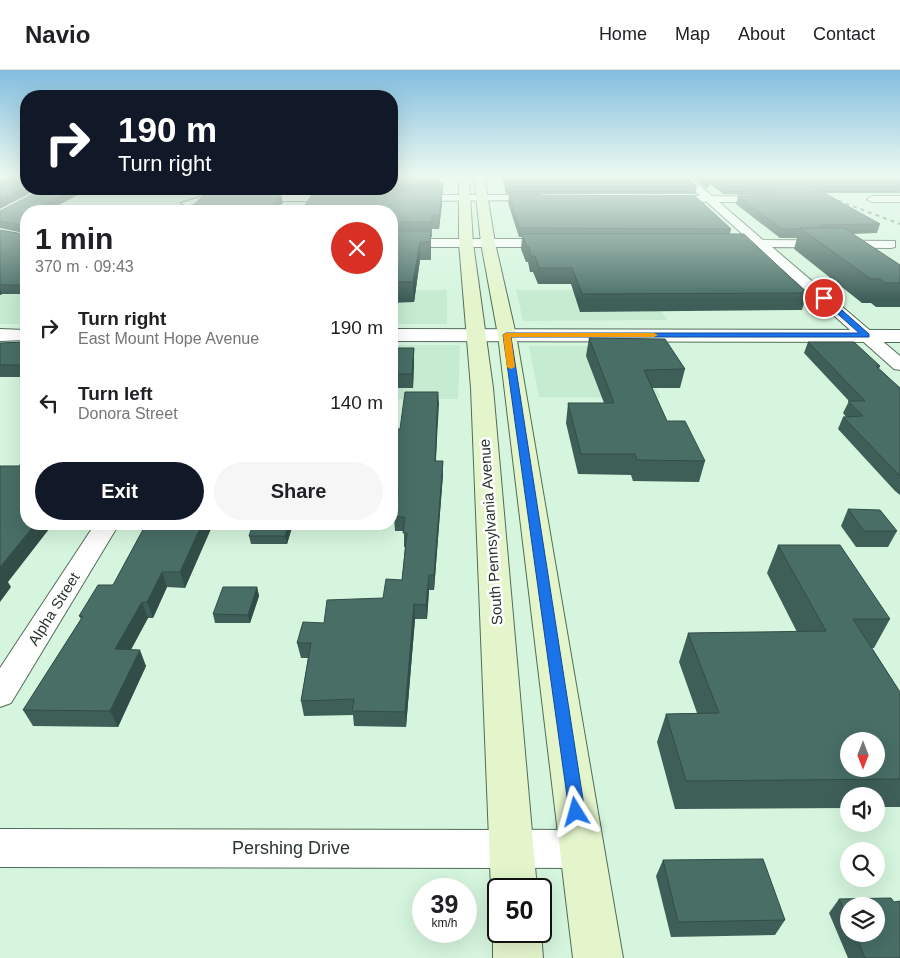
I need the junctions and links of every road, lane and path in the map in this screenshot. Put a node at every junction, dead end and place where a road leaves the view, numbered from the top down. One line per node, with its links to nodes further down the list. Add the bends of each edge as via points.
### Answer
1 (470, 217): 5 (main road, South Pennsylvania Avenue)
2 (480, 217): 5 (main road, South Pennsylvania Avenue)
3 (731, 217): 8 (street)
4 (398, 243): 5 (street)
5 (477, 243): 6 (street); 13 (main road, South Pennsylvania Avenue); 14 (main road, South Pennsylvania Avenue)
6 (562, 243)
7 (711, 243): 8 (street)
8 (761, 243): 9 (street); 15 (street)
9 (891, 244)
10 (0, 335): 11 (street)
11 (20, 335)
12 (398, 335): 13 (street)
13 (477, 335): 14 (street); 22 (main road, South Pennsylvania Avenue)
14 (506, 335): 15 (street); 21 (main road, South Pennsylvania Avenue)
15 (866, 336): 16 (street); 17 (street)
16 (900, 336)
17 (900, 365)
18 (103, 530): 19 (street, Alpha Street)
19 (0, 694)
20 (0, 848): 22 (street, Pershing Drive)
21 (582, 849): 22 (street, Pershing Drive); 25 (main road, South Pennsylvania Avenue)
22 (513, 868)
23 (517, 943): 24 (main road)
24 (518, 958)
25 (598, 958)

